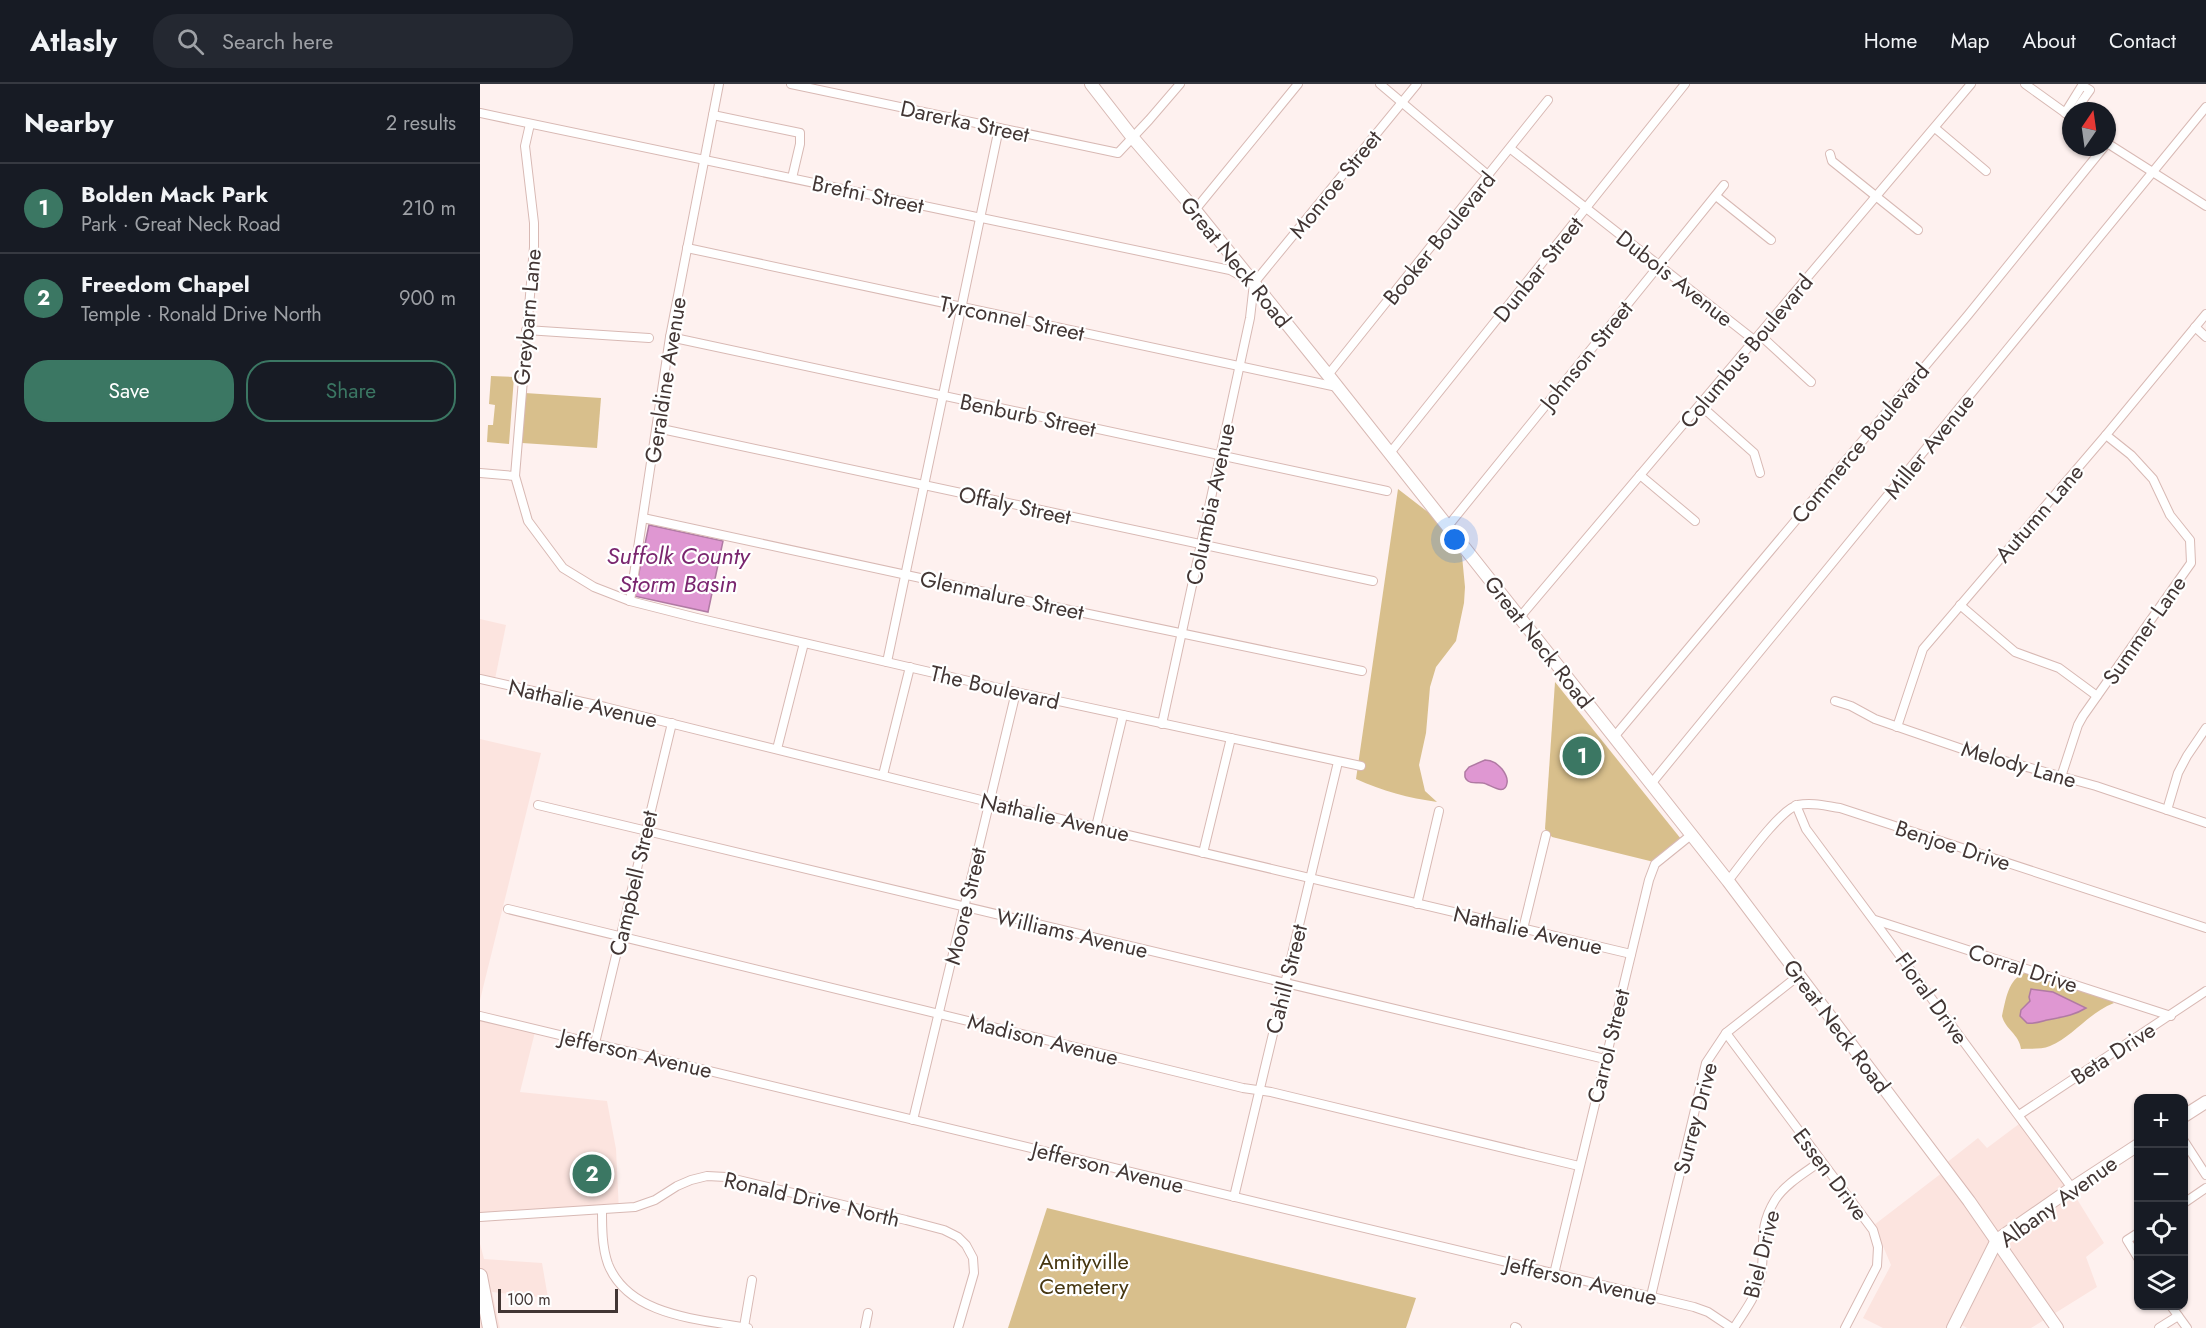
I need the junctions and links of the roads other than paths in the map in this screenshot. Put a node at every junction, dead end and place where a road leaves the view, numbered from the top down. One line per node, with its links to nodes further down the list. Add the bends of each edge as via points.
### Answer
1 (719, 84): 19 (street, Geraldine Avenue)
2 (791, 84): 21 (street, Darerka Street)
3 (1091, 84): 23 (main road, Great Neck Road)
4 (1180, 84): 23 (street)
5 (1298, 84): 38 (street)
6 (1380, 84): 13 (street)
7 (1417, 84): 13 (street, Monroe Street)
8 (1685, 84): 37 (street, Dunbar Street)
9 (1971, 84): 22 (street, Columbus Boulevard)
10 (2025, 84): 17 (street)
11 (2083, 85): 14 (street); 15 (street, via 2090,90)
12 (1548, 100): 24 (street, Booker Boulevard)
13 (1402, 102): 31 (street); 44 (street, Monroe Street)
14 (2075, 102)
15 (2081, 102)
16 (2206, 107): 30 (street, Miller Avenue)
17 (2062, 111)
18 (480, 113): 20 (street, Brefni Street)
19 (713, 115): 28 (street, Geraldine Avenue); 32 (street, via 800,133)
20 (530, 124): 28 (street, Brefni Street); 48 (street, Greybarn Lane, via 525,146 534,223)
21 (999, 128): 23 (street, Darerka Street, via 1118,153); 39 (street)
22 (1935, 128): 29 (street); 35 (street, Columbus Boulevard)
23 (1133, 138): 38 (main road, Great Neck Road)
24 (1510, 149): 31 (street, Booker Boulevard); 37 (street, Dubois Avenue)
25 (2116, 150): 30 (street)
26 (1830, 154): 35 (street, via 1832,161)
27 (2096, 156): 92 (street, Commerce Boulevard)
28 (704, 160): 32 (street, Brefni Street); 42 (street, Geraldine Avenue)
29 (1986, 171)
30 (2152, 173): 36 (street); 99 (street, Miller Avenue)
31 (1489, 176): 54 (street, Booker Boulevard)
32 (792, 178): 39 (street, Brefni Street)
33 (1724, 185): 34 (street, Johnson Street)
34 (1716, 196): 41 (street); 43 (street, Johnson Street)
35 (1876, 196): 40 (street); 52 (street, Columbus Boulevard)
36 (2206, 206)
37 (1587, 209): 43 (street, Dubois Avenue); 61 (street, Dunbar Street)
38 (1195, 210): 44 (main road, Great Neck Road)
39 (981, 218): 44 (street, Brefni Street, via 1230,270); 45 (street)
40 (1918, 230)
41 (1770, 240)
42 (687, 248): 45 (street, Tyrconnel Street); 49 (street, Geraldine Avenue)
43 (1659, 266): 52 (street, Dubois Avenue); 71 (street, Johnson Street)
44 (1254, 283): 53 (street, Columbia Avenue); 54 (main road, Great Neck Road)
45 (962, 307): 53 (street, Tyrconnel Street); 57 (street)
46 (2206, 314): 47 (street, Autumn Lane)
47 (2195, 327): 50 (street); 60 (street, Autumn Lane)
48 (526, 330): 51 (street); 66 (street, Greybarn Lane)
49 (670, 337): 57 (street, Benburb Street); 59 (street, Geraldine Avenue)
50 (2206, 337)
51 (649, 338)
52 (1757, 338): 55 (street, Dubois Avenue); 58 (street, Columbus Boulevard)
53 (1240, 366): 56 (street, Tyrconnel Street); 62 (street, Columbia Avenue)
54 (1328, 375): 56 (main road, Great Neck Road)
55 (1811, 382)
56 (1337, 387): 61 (main road, Great Neck Road)
57 (943, 397): 62 (street, Benburb Street); 67 (street)
58 (1700, 405): 64 (street, via 1754,453); 65 (street, Columbus Boulevard)
59 (657, 428): 67 (street, Offaly Street); 69 (street, Geraldine Avenue)
60 (2106, 435): 76 (street, Autumn Lane); 85 (street, Summer Lane, via 2153,478 2170,515 2190,540 2192,556 2191,563)
61 (1390, 453): 71 (main road, Great Neck Road)
62 (1220, 455): 68 (street, Benburb Street); 72 (street, Columbia Avenue)
63 (480, 472): 66 (street)
64 (1760, 473)
65 (1640, 475): 70 (street); 77 (street, Columbus Boulevard)
66 (515, 476): 75 (street, The Boulevard, via 528,521 560,565 594,587)
67 (925, 485): 72 (street, Offaly Street); 73 (street)
68 (1387, 491)
69 (643, 518): 73 (street, Glenmalure Street); 75 (street, Geraldine Avenue)
70 (1695, 521)
71 (1448, 526): 77 (main road, Great Neck Road)
72 (1201, 545): 74 (street, Offaly Street); 78 (street, Columbia Avenue)
73 (905, 574): 78 (street, Glenmalure Street); 80 (street)
74 (1373, 581)
75 (630, 601): 79 (street, The Boulevard)
76 (1960, 605): 85 (street, via 2015,652 2059,668); 90 (street, Autumn Lane, via 1923,649)
77 (1520, 617): 92 (main road, Great Neck Road)
78 (1182, 634): 82 (street, Glenmalure Street); 89 (street, Columbia Avenue)
79 (804, 643): 80 (street, The Boulevard); 94 (street)
80 (886, 662): 81 (street, The Boulevard)
81 (910, 667): 84 (street, The Boulevard); 97 (street)
82 (1362, 671)
83 (480, 679): 88 (street, Nathalie Avenue)
84 (1016, 692): 87 (street, The Boulevard); 100 (street, Moore Street)
85 (2097, 696): 98 (street, Summer Lane, via 2078,725)
86 (1835, 701): 90 (street, Melody Lane)
87 (1123, 715): 89 (street, The Boulevard); 106 (street)
88 (672, 723): 94 (street, Nathalie Avenue); 107 (street, Campbell Street)
89 (1162, 723): 93 (street, The Boulevard)
90 (1897, 727): 98 (street, Melody Lane)
91 (2206, 729): 103 (street, via 2178,773)
92 (1614, 737): 99 (main road, Great Neck Road)
93 (1231, 738): 95 (street, The Boulevard); 110 (street)
94 (777, 749): 97 (street, Nathalie Avenue)
95 (1338, 762): 96 (street, The Boulevard); 111 (street, Cahill Street)
96 (1361, 766)
97 (883, 775): 100 (street, Nathalie Avenue)
98 (2061, 777): 103 (street, Melody Lane)
99 (1651, 784): 108 (main road, Great Neck Road)
100 (989, 802): 106 (street, Nathalie Avenue); 114 (street, Moore Street)
101 (538, 805): 107 (street, Williams Avenue)
102 (1796, 805): 112 (street, via 1779,818); 116 (street, Floral Drive, via 1806,829); 117 (street, Benjoe Drive, via 1840,808)
103 (2167, 810): 105 (street, Melody Lane)
104 (1439, 811): 113 (street)
105 (2206, 823)
106 (1096, 827): 110 (street, Nathalie Avenue)
107 (646, 830): 114 (street, Williams Avenue); 119 (street, Campbell Street)
108 (1691, 835): 112 (main road, Great Neck Road); 120 (street, Carrol Street, via 1655,864)
109 (1546, 836): 118 (street)
110 (1203, 853): 111 (street, Nathalie Avenue)
111 (1311, 878): 113 (street, Nathalie Avenue); 122 (street, Cahill Street)
112 (1728, 881): 121 (main road, Great Neck Road)
113 (1417, 903): 118 (street, Nathalie Avenue)
114 (964, 907): 122 (street, Williams Avenue); 124 (street, Moore Street)
115 (508, 909): 119 (street, Madison Avenue)
116 (1875, 920): 126 (street, Corral Drive); 133 (street, Floral Drive)
117 (2206, 928)
118 (1523, 929): 120 (street, Nathalie Avenue)
119 (621, 936): 124 (street, Madison Avenue); 128 (street, Campbell Street)
120 (1630, 954): 129 (street, Carrol Street)
121 (1798, 976): 127 (street, Surrey Drive); 147 (main road, Great Neck Road)
122 (1284, 984): 129 (street, Williams Avenue); 130 (street, Cahill Street)
123 (2206, 991): 126 (street, Beta Drive)
124 (939, 1014): 130 (street, Madison Avenue); 134 (street, Moore Street)
125 (480, 1016): 128 (street, Jefferson Avenue)
126 (2171, 1016): 133 (street, Beta Drive)
127 (1726, 1033): 137 (street, Essen Drive); 152 (street, Surrey Drive, via 1706,1063)
128 (595, 1043): 134 (street, Jefferson Avenue)
129 (1605, 1059): 138 (street, Carrol Street)
130 (1259, 1090): 138 (street, Madison Avenue); 142 (street, Cahill Street)
131 (2206, 1102): 132 (main road)
132 (2188, 1113)
133 (2019, 1115): 140 (street, Floral Drive)
134 (913, 1120): 142 (street, Jefferson Avenue)
135 (2188, 1147): 139 (street)
136 (2134, 1148): 140 (main road, Albany Avenue)
137 (1821, 1161): 160 (street, Biel Drive, via 1776,1198 1765,1221 1760,1279 1753,1300); 161 (street, Essen Drive, via 1873,1230 1878,1247 1877,1266)
138 (1579, 1166): 149 (street, Carrol Street)
139 (2206, 1175)
140 (2072, 1188): 147 (main road, Albany Avenue)
141 (2206, 1188): 143 (street)
142 (1234, 1197): 149 (street, Jefferson Avenue)
143 (2185, 1202)
144 (602, 1210): 145 (street, Ronald Drive North); 157 (street, via 608,1265 630,1293 663,1311); 159 (street, Ronald Drive North, via 635,1207 707,1176 726,1177 944,1230 958,1237 973,1258 974,1274)
145 (480, 1217)
146 (2134, 1236): 148 (street, via 2127,1240)
147 (1997, 1240): 162 (main road, Albany Avenue); 163 (main road, Great Neck Road)
148 (2134, 1250)
149 (1554, 1274): 152 (street, Jefferson Avenue)
150 (480, 1276): 156 (main road)
151 (752, 1280): 157 (street)
152 (1651, 1296): 160 (street, Jefferson Avenue, via 1708,1312)
153 (2174, 1310): 155 (street)
154 (868, 1313): 158 (street)
155 (2178, 1316): 164 (street); 165 (street)
156 (490, 1328)
157 (746, 1328)
158 (865, 1328)
159 (958, 1328)
160 (1733, 1328)
161 (1845, 1328)
162 (1953, 1328)
163 (2057, 1328)
164 (2159, 1328)
165 (2187, 1328)

